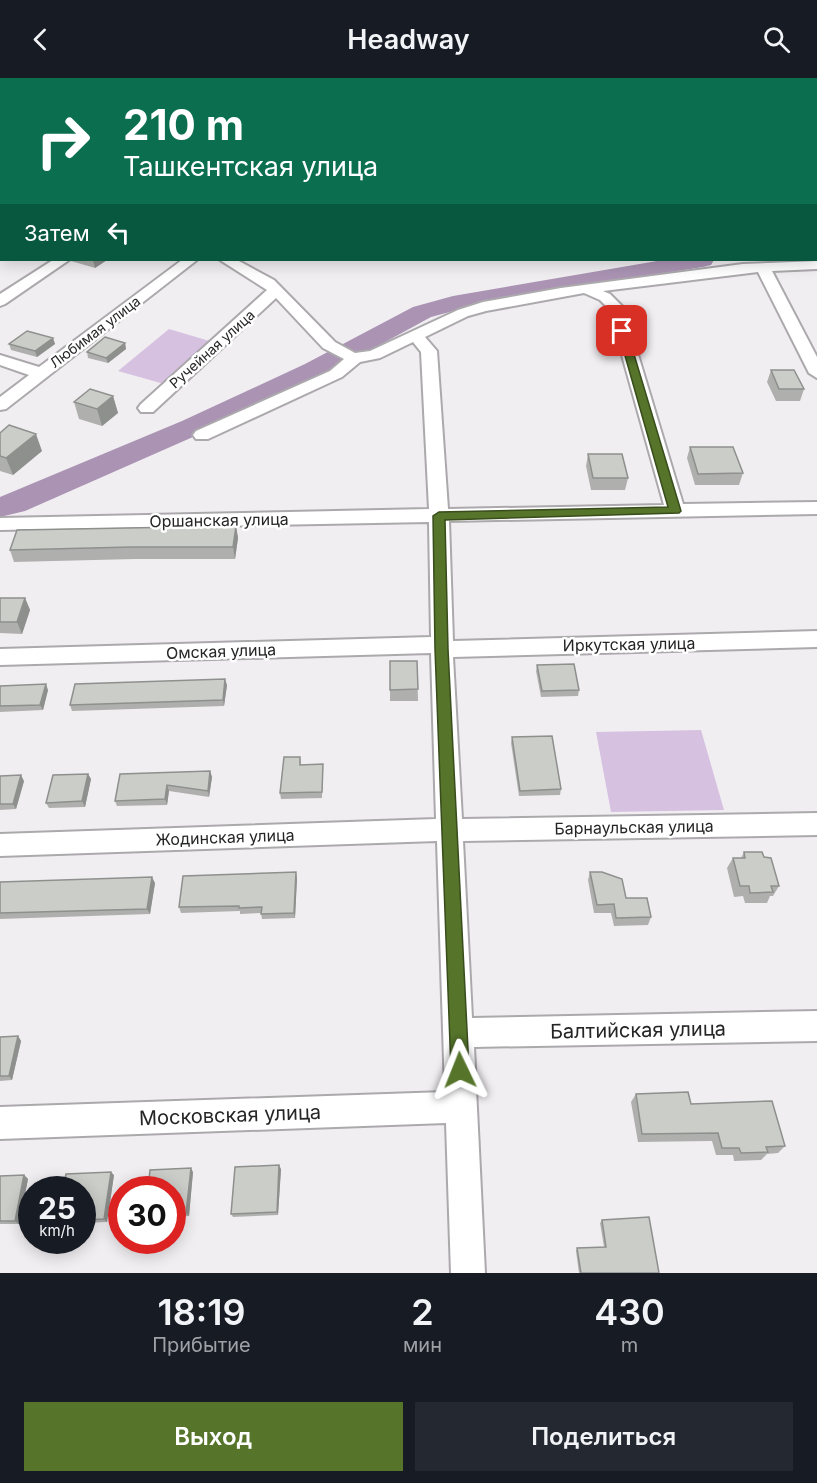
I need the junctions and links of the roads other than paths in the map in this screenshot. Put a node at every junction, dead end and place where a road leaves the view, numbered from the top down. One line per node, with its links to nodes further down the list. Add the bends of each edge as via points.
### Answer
1 (60, 261): 8 (street)
2 (189, 261): 12 (street, Любимая улица)
3 (229, 261): 6 (street)
4 (817, 265): 5 (street)
5 (762, 266): 7 (street); 13 (street)
6 (277, 289): 10 (street); 15 (street, Ручейная улица)
7 (587, 289): 9 (street, via 483,307); 18 (street, via 605,297 616,308)
8 (0, 301)
9 (416, 336): 10 (street, via 374,355); 19 (street, via 429,351)
10 (346, 355): 16 (street, via 336,374)
11 (0, 360): 12 (street)
12 (41, 373): 14 (street, Любимая улица)
13 (817, 373)
14 (0, 405)
15 (147, 408)
16 (202, 435)
17 (817, 507): 18 (street, Оршанская улица)
18 (675, 511): 19 (street, Оршанская улица)
19 (439, 516): 20 (street, Оршанская улица); 22 (street)
20 (0, 524)
21 (817, 639): 22 (street, Иркутская улица)
22 (442, 647): 23 (street, Омская улица); 25 (street)
23 (0, 657)
24 (817, 824): 25 (street, Барнаульская улица)
25 (450, 830): 26 (street, Жодинская улица); 28 (street)
26 (0, 845)
27 (817, 1026): 28 (street, Балтийская улица)
28 (458, 1033): 29 (street)
29 (461, 1107): 30 (street, Московская улица); 31 (street)
30 (0, 1123)
31 (468, 1273)

